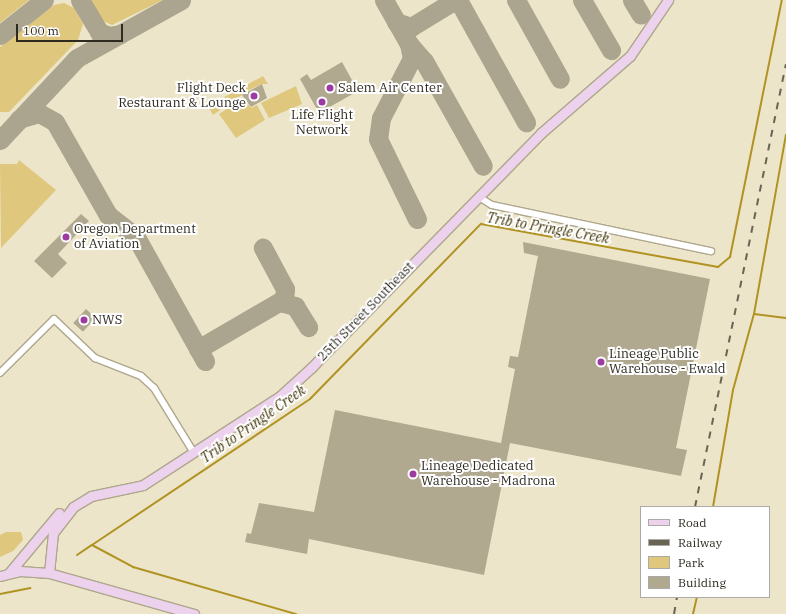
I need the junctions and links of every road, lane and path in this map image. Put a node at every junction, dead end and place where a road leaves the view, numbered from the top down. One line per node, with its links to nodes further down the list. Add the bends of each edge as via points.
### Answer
1 (667, 2): 2 (street, 25th Street Southeast, via 630,56 541,133)
2 (479, 197): 3 (street, via 492,205); 5 (street, 25th Street Southeast, via 280,396)
3 (711, 251)
4 (0, 373): 5 (street, via 54,319 95,358 141,376 154,388)
5 (194, 453): 6 (street, 25th Street Southeast, via 143,485 91,496)
6 (73, 507): 7 (street, 25th Street Southeast, via 53,533); 8 (street, via 59,514)
7 (49, 573): 8 (street, via 20,571); 9 (street)
8 (4, 575)
9 (194, 614)

